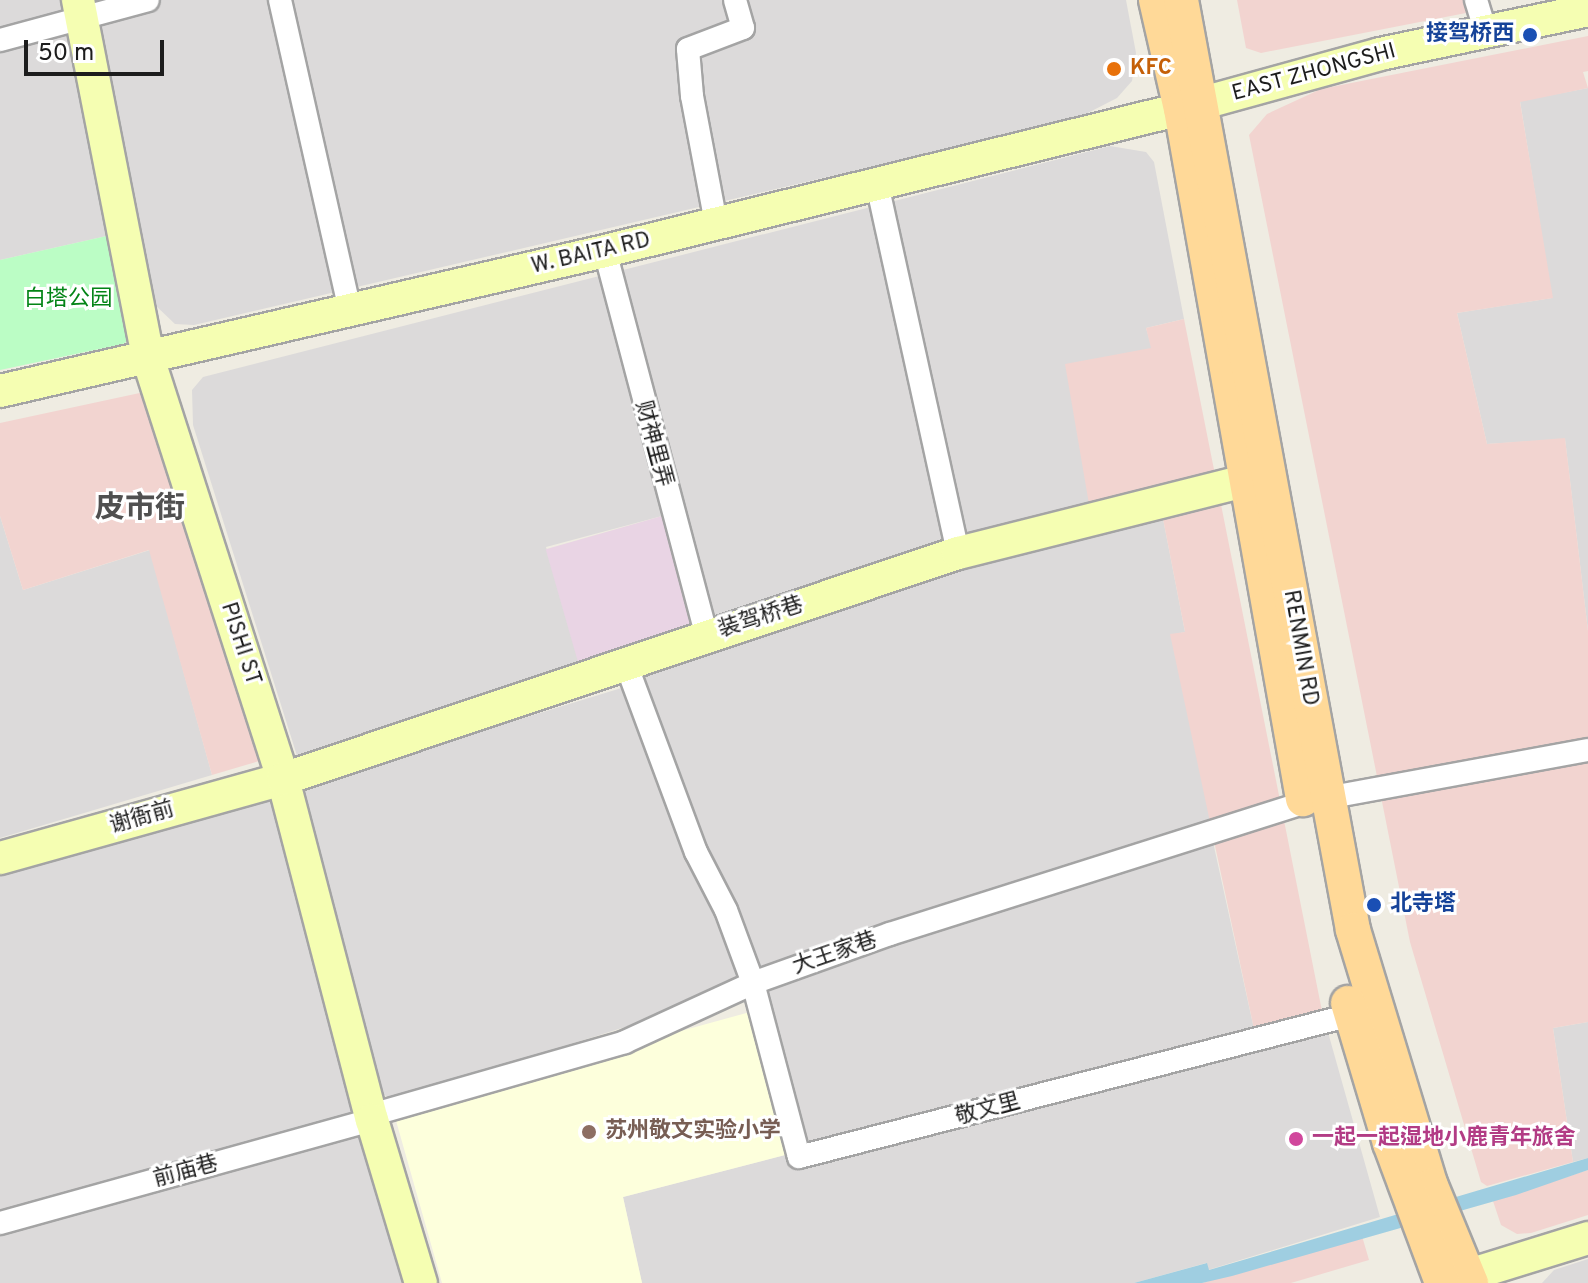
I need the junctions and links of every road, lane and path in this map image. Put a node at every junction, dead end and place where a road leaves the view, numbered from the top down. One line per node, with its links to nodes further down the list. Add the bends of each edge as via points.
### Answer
1 (148, 0): 7 (street)
2 (280, 0): 15 (street)
3 (735, 0): 13 (street, via 743,28 688,49)
4 (1156, 0): 11 (main road, RENMIN RD)
5 (1181, 0): 11 (main road, RENMIN RD)
6 (1476, 0): 9 (street)
7 (80, 10): 10 (street); 16 (street, PISHI ST)
8 (1588, 10): 9 (street, EAST ZHONGSHI)
9 (1486, 32): 11 (street, EAST ZHONGSHI, via 1333,65)
10 (0, 40)
11 (1192, 106): 12 (street, W. BAITA RD); 18 (main road, RENMIN RD); 24 (main road, RENMIN RD)
12 (877, 184): 13 (street, W. BAITA RD); 19 (street)
13 (716, 223): 14 (street, W. BAITA RD)
14 (605, 251): 15 (street, W. BAITA RD); 20 (street, 财神里弄)
15 (350, 311): 16 (street, W. BAITA RD)
16 (148, 358): 17 (street, W. BAITA RD); 23 (street, PISHI ST)
17 (0, 391)
18 (1245, 481): 19 (street, 装驾桥巷); 24 (main road, RENMIN RD)
19 (958, 553): 20 (street, 装驾桥巷)
20 (707, 636): 21 (street, 装驾桥巷)
21 (626, 664): 23 (street, 装驾桥巷); 26 (street, via 696,852 726,910)
22 (1588, 750): 24 (street, 大王家巷)
23 (283, 779): 25 (street, 谢衙前); 28 (street, PISHI ST)
24 (1315, 801): 26 (street, 大王家巷); 27 (main road, RENMIN RD); 29 (main road, RENMIN RD)
25 (0, 858)
26 (753, 983): 27 (street, 敬文里, via 799,1157); 28 (street, 大王家巷, via 625,1042)
27 (1351, 1015): 29 (main road, RENMIN RD)
28 (371, 1118): 30 (street, 前庙巷); 33 (street, PISHI ST)
29 (1419, 1190): 32 (main road, RENMIN RD)
30 (0, 1223)
31 (1588, 1238): 32 (street)
32 (1456, 1281)
33 (421, 1283)

